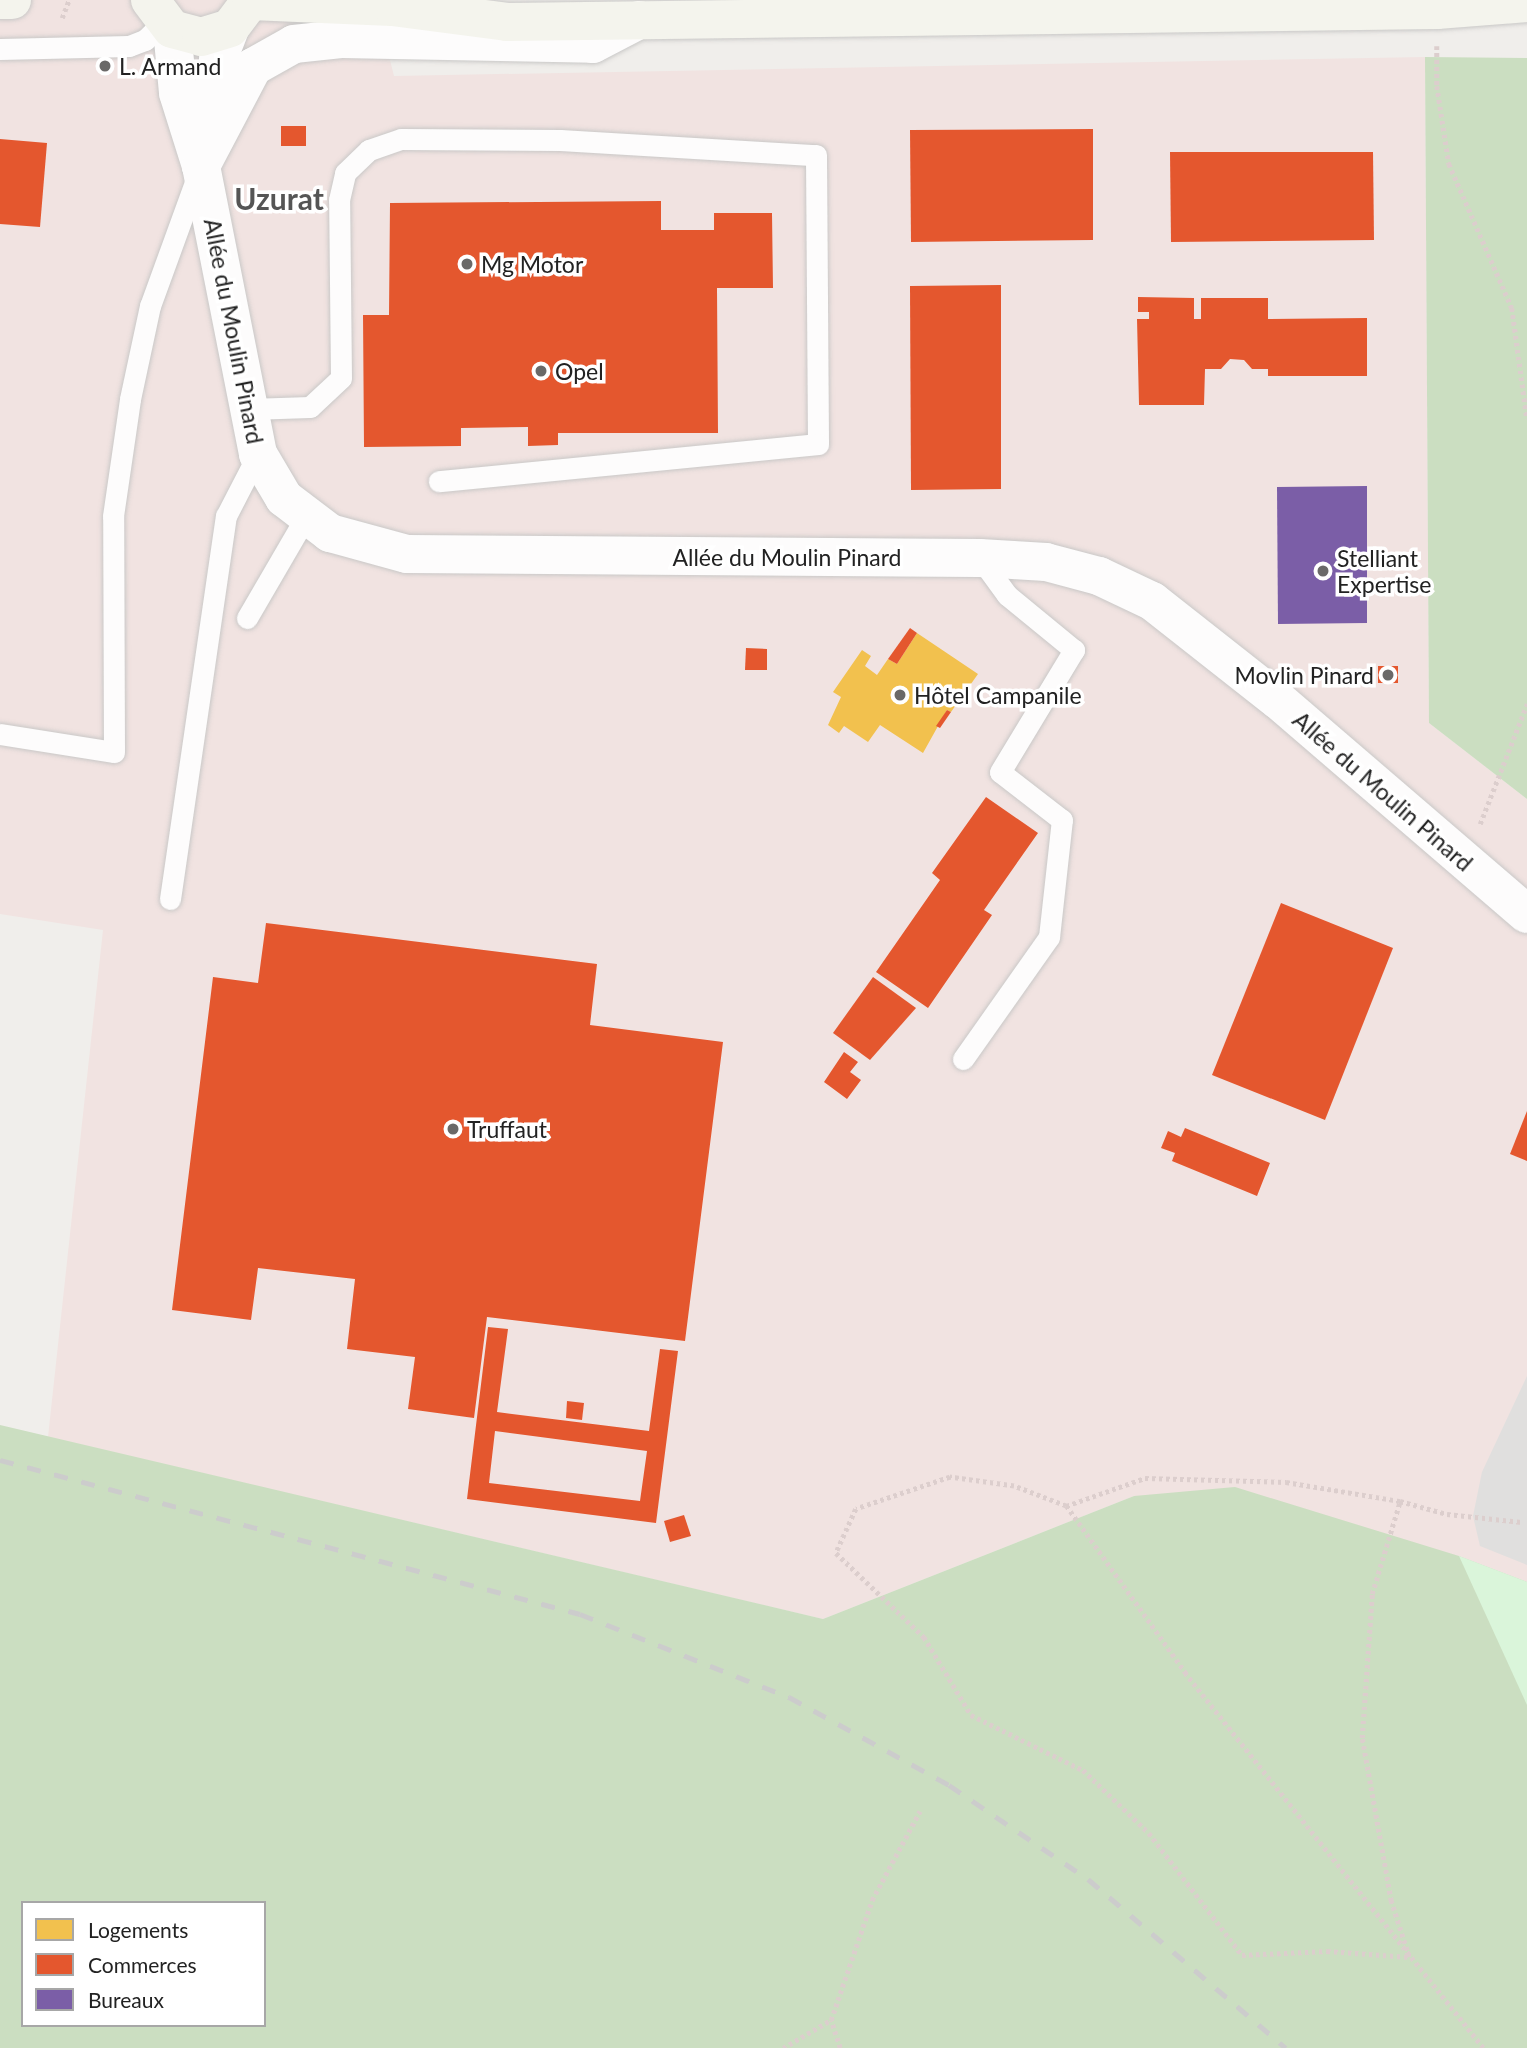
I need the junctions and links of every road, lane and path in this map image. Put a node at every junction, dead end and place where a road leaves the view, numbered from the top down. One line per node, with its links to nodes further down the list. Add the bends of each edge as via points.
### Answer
1 (0, 0): 2 (main road)
2 (12, 0)
3 (446, 0): 5 (street)
4 (1527, 3): 7 (main road)
5 (392, 7): 6 (main road); 9 (main road, via 508,22)
6 (244, 9): 8 (main road, via 201,37); 11 (street, Allée du Moulin Pinard, via 218,60)
7 (1437, 10): 9 (main road); 13 (path, via 1437,86 1449,164 1512,308)
8 (162, 17): 10 (lane, via 145,40 129,46); 11 (street, Allée du Moulin Pinard, via 178,93)
9 (639, 20): 11 (street, via 593,44 341,39 294,44 253,67)
10 (0, 49)
11 (201, 166): 12 (street, Allée du Moulin Pinard); 20 (lane, via 150,306 130,399 113,516 114,752)
12 (249, 409): 14 (street, Allée du Moulin Pinard); 15 (lane, via 310,407 341,378 339,200 345,173 369,150 401,139 560,140 816,155 818,444)
13 (1527, 419)
14 (258, 454): 16 (street, Allée du Moulin Pinard, via 285,498); 22 (lane, via 226,516)
15 (439, 481)
16 (307, 515): 17 (street, Allée du Moulin Pinard, via 330,533 407,554); 18 (lane)
17 (980, 558): 21 (street, Allée du Moulin Pinard, via 1046,562 1099,576 1152,601 1278,700); 24 (lane, via 1007,595 1074,650 1000,772 1062,820 1049,937)
18 (247, 618)
19 (1527, 704): 21 (path)
20 (0, 734)
21 (1464, 860): 23 (street, Allée du Moulin Pinard)
22 (170, 899)
23 (1527, 914)
24 (963, 1059)
25 (1400, 1501): 26 (path, via 1286,1482 1145,1479); 27 (path, via 1447,1514); 29 (path, via 1372,1594 1362,1738 1391,1900)
26 (1066, 1506): 29 (path, via 1186,1674); 29 (path, via 1014,1486 950,1477 856,1509 836,1553 924,1637 971,1715 1083,1770 1149,1833 1242,1955 1326,1951)
27 (1522, 1522)
28 (920, 1811): 30 (path, via 872,1899)
29 (1409, 1957): 33 (path)
30 (831, 2020): 31 (path); 32 (path)
31 (783, 2048)
32 (840, 2048)
33 (1483, 2048)

